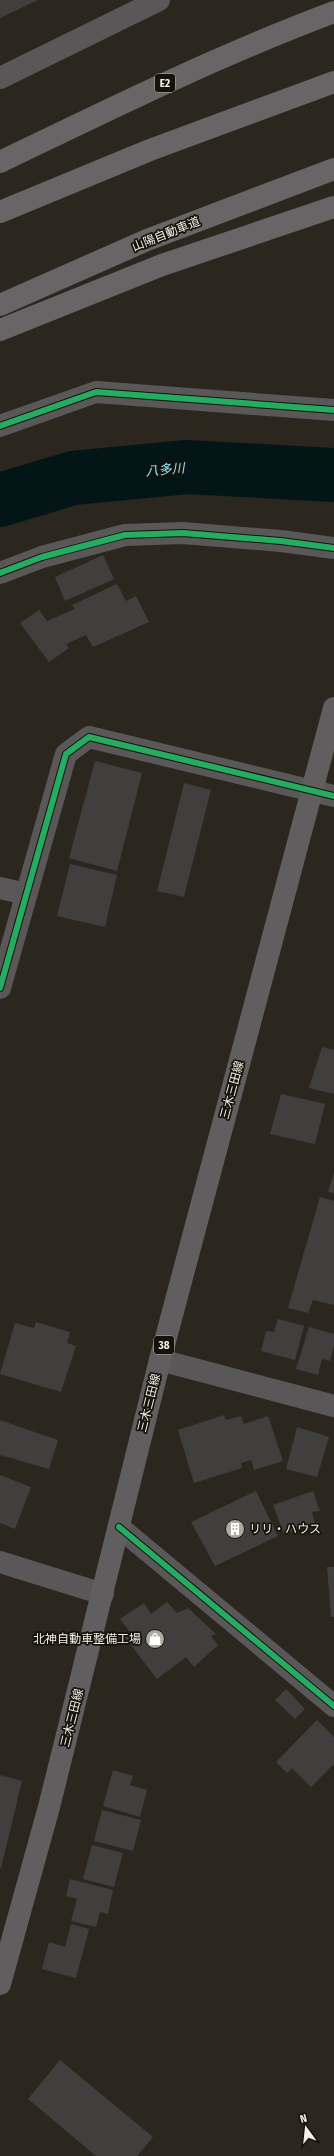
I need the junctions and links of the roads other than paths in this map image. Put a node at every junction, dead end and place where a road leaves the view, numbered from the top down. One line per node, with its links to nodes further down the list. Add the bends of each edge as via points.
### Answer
1 (159, 0): 3 (street)
2 (334, 12): 5 (highway, E2, via 138,95)
3 (0, 78)
4 (334, 82): 8 (highway, via 150,150)
5 (0, 162)
6 (334, 169): 9 (highway, 山陽自動車道, via 147,240)
7 (334, 207): 10 (highway, via 162,265)
8 (0, 212)
9 (0, 305)
10 (0, 330)
11 (334, 410): 12 (street, via 96,392)
12 (0, 426)
13 (334, 548): 14 (street, via 183,533 125,535 42,557)
14 (0, 574)
15 (334, 708): 16 (main road, 三木三田線 / 38)
16 (312, 790): 17 (street); 19 (street, via 89,737 66,754); 21 (main road, 三木三田線 / 38)
17 (334, 796)
18 (0, 888): 19 (street)
19 (26, 894): 20 (street)
20 (0, 988)
21 (160, 1360): 22 (street); 23 (main road, 三木三田線 / 38)
22 (333, 1403)
23 (119, 1527): 25 (main road, 三木三田線 / 38); 26 (street)
24 (0, 1562): 25 (street)
25 (103, 1594): 27 (main road, 三木三田線 / 38, via 49,1807)
26 (334, 1706)
27 (0, 1984)

